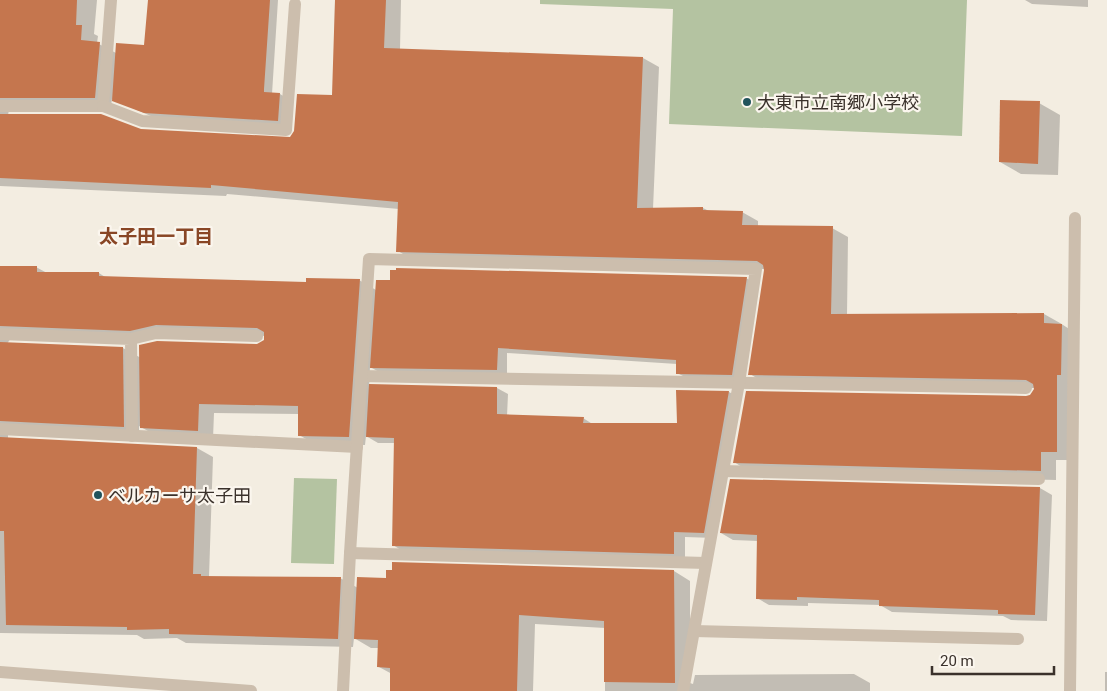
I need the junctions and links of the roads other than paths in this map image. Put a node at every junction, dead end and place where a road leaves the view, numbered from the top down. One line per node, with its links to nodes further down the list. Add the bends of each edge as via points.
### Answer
1 (111, 0): 4 (street)
2 (295, 4): 4 (street, via 286,130 142,121)
3 (0, 106): 4 (street)
4 (103, 106)
5 (1075, 218): 25 (street)
6 (0, 334): 8 (street)
7 (258, 336): 8 (street, via 156,333)
8 (131, 339): 13 (street)
9 (360, 376): 10 (street); 10 (street, via 369,259 756,269); 14 (street)
10 (738, 383): 11 (street); 15 (street)
11 (1026, 388)
12 (0, 429): 13 (street)
13 (132, 436): 14 (street)
14 (357, 447): 17 (street)
15 (722, 470): 16 (street); 18 (street)
16 (1039, 479)
17 (350, 553): 18 (street); 23 (street)
18 (706, 563): 19 (street)
19 (694, 631): 20 (street); 24 (street)
20 (1018, 639)
21 (0, 672): 22 (street)
22 (251, 691)
23 (343, 691)
24 (683, 691)
25 (1070, 691)

